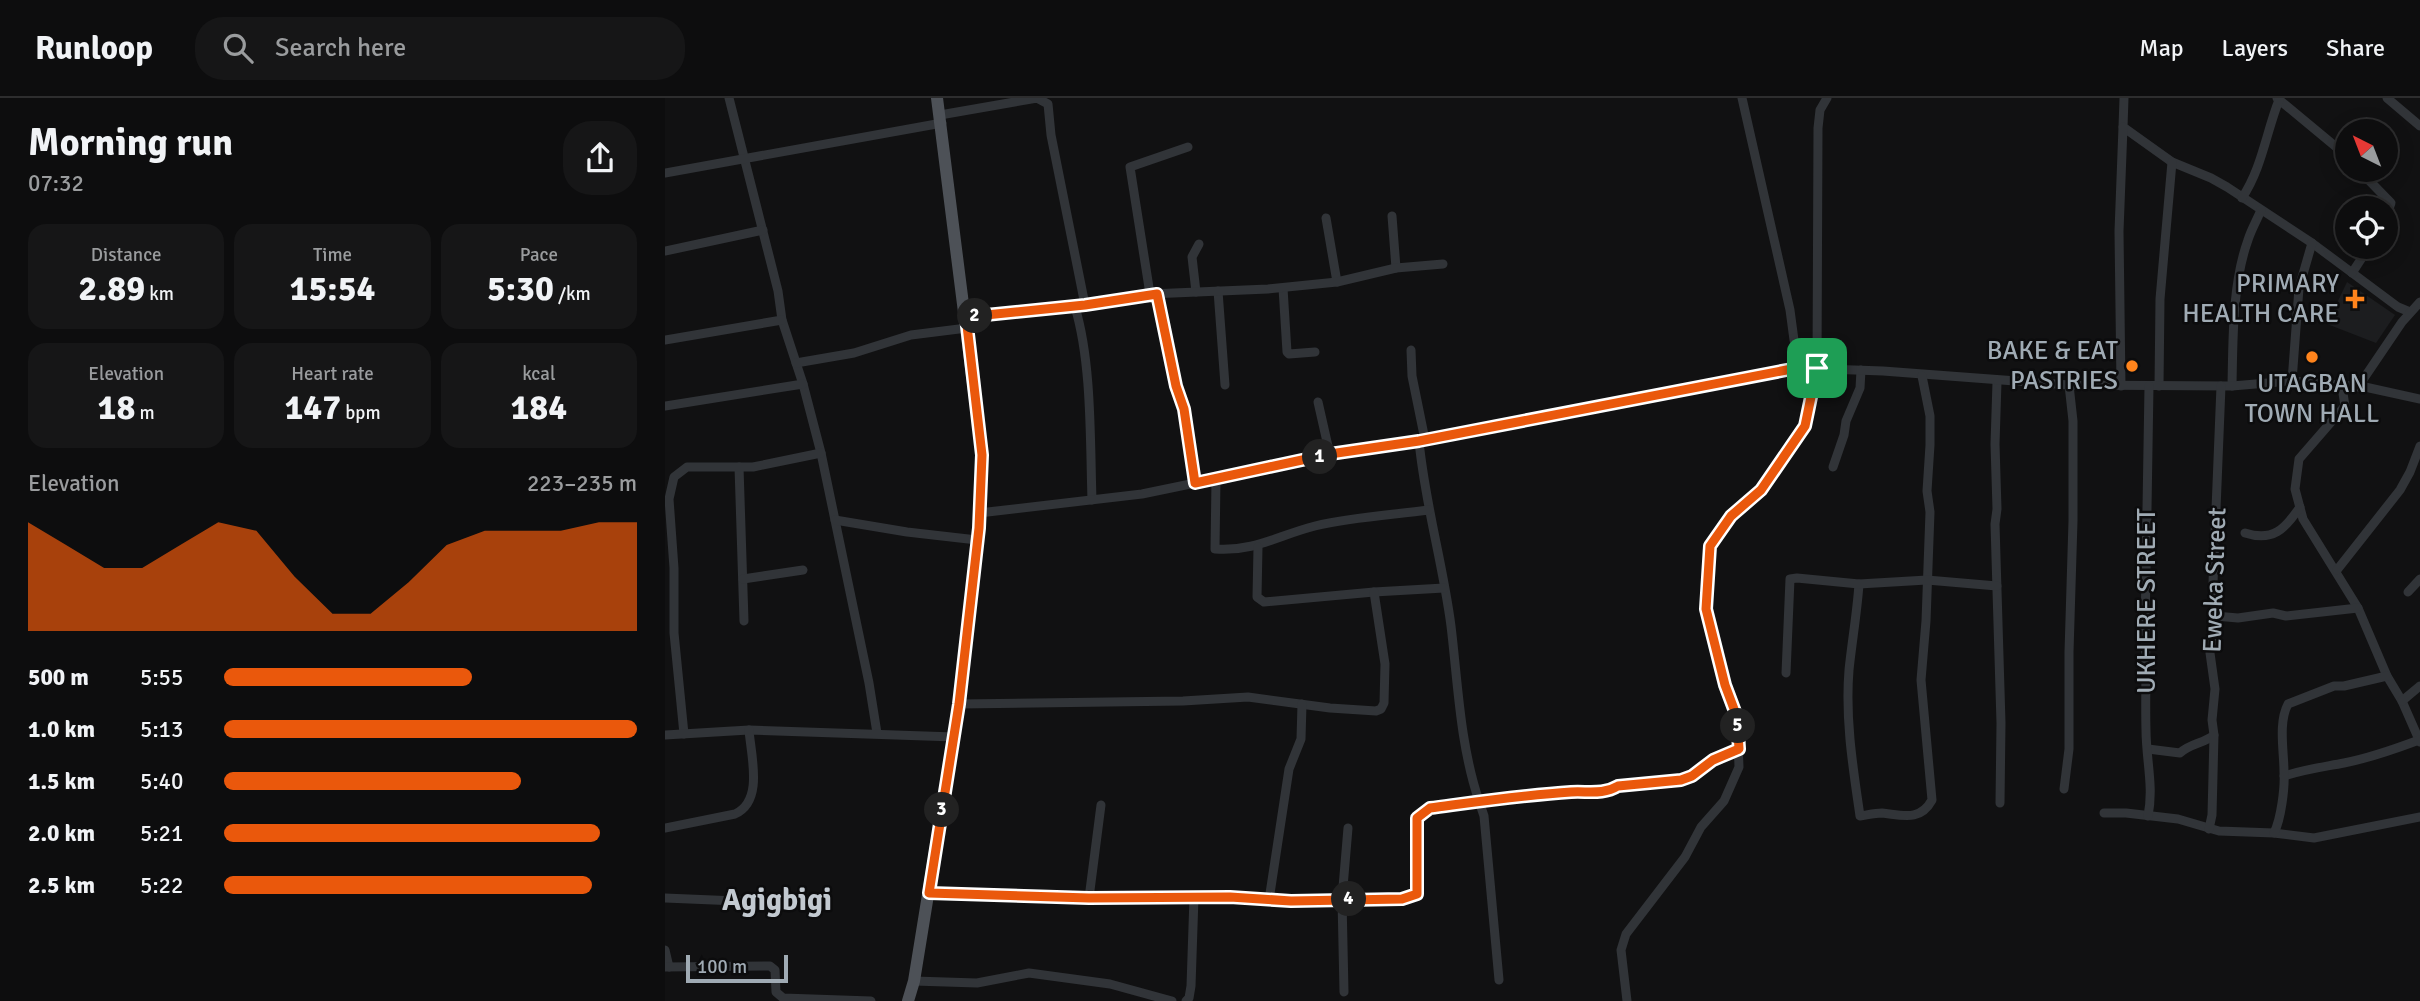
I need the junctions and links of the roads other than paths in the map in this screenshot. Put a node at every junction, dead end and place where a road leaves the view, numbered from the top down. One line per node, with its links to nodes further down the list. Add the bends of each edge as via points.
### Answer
1 (729, 98): 13 (street)
2 (937, 98): 8 (main road)
3 (1742, 98): 47 (street, via 1794,340)
4 (1827, 98): 46 (street, via 1819,110 1818,128)
5 (2124, 98): 10 (street)
6 (2387, 98): 9 (street)
7 (2278, 99): 11 (street); 18 (street, via 2262,160)
8 (941, 119): 13 (street); 36 (street, via 1037,98 1048,104); 41 (main road)
9 (2420, 126)
10 (2123, 127): 14 (street); 55 (street)
11 (2335, 146)
12 (1188, 147): 34 (street, via 1130,167)
13 (745, 158): 15 (street); 22 (street)
14 (2172, 162): 18 (street, via 2211,178); 56 (street, UKHERE STREET)
15 (665, 173)
16 (2371, 182): 17 (street)
17 (2386, 196)
18 (2242, 198): 19 (street)
19 (2261, 210): 23 (street); 58 (street, via 2247,242 2239,285)
20 (1392, 216): 28 (street)
21 (1326, 218): 30 (street)
22 (763, 230): 25 (street); 39 (street)
23 (2312, 243): 29 (street); 50 (street, via 2299,288)
24 (1199, 244): 33 (street, via 1192,257)
25 (665, 251)
26 (2361, 259): 29 (street)
27 (1443, 264): 28 (street)
28 (1396, 268): 30 (street)
29 (2352, 273): 37 (street)
30 (1337, 282): 31 (street)
31 (1283, 288): 32 (street); 44 (street, via 1287,352)
32 (1218, 291): 33 (street); 53 (street)
33 (1196, 292): 34 (street)
34 (1154, 294): 36 (street); 71 (street, via 1184,409)
35 (2420, 302): 38 (street)
36 (1080, 306): 41 (street); 72 (street)
37 (2398, 307): 38 (street); 40 (street)
38 (2410, 312): 40 (street)
39 (782, 320): 42 (street); 45 (street)
40 (2402, 322): 60 (street)
41 (966, 323): 45 (street, via 854,353); 75 (main road, via 982,455)
42 (665, 340)
43 (1411, 350): 64 (street)
44 (1315, 352)
45 (796, 363): 52 (street)
46 (1817, 368): 47 (street); 48 (street); 107 (street, via 1805,426 1761,490 1731,516 1710,546 1706,609 1737,717)
47 (1806, 369): 64 (street)
48 (1861, 370): 49 (street); 69 (street, via 1860,388)
49 (1922, 376): 51 (street); 85 (street, via 1930,416)
50 (2292, 381): 58 (street); 59 (street)
51 (1997, 382): 54 (street); 87 (street)
52 (803, 384): 63 (street); 66 (street)
53 (1225, 385)
54 (2069, 385): 55 (street); 110 (street, via 2073,521 2069,749)
55 (2121, 386): 56 (street)
56 (2154, 386): 57 (street); 108 (street, UKHERE STREET, via 2145,632)
57 (2221, 386): 58 (street); 92 (street, Eweka Street)
58 (2232, 386)
59 (2342, 387): 60 (street); 73 (street, via 2344,406 2299,460 2295,489)
60 (2358, 387): 61 (street)
61 (2420, 399)
62 (1318, 402): 67 (street)
63 (665, 406)
64 (1422, 441): 67 (street); 74 (street)
65 (2420, 446): 82 (street, via 2400,490)
66 (821, 453): 68 (street); 76 (street)
67 (1330, 454): 70 (street)
68 (739, 467): 80 (street, via 687,467 674,477 669,499); 83 (street)
69 (1833, 467)
70 (1216, 480): 71 (street); 79 (street, via 1215,550)
71 (1195, 483): 72 (street)
72 (1092, 500): 75 (street)
73 (2300, 507): 77 (street, via 2288,526 2276,532 2259,537); 82 (street)
74 (1429, 510): 79 (street, via 1317,526); 88 (street)
75 (979, 513): 78 (main road)
76 (835, 520): 78 (street); 101 (street)
77 (2245, 533)
78 (978, 540): 98 (main road)
79 (1258, 547): 89 (street, via 1260,600)
80 (669, 568): 102 (street)
81 (803, 570): 83 (street)
82 (2337, 570): 91 (street)
83 (743, 579): 93 (street)
84 (2420, 579): 90 (street)
85 (1927, 580): 86 (street); 86 (street, via 1921,680 1932,800 1917,814 1902,817 1883,813 1860,816 1851,765 1848,701); 87 (street)
86 (1859, 584): 94 (street, via 1790,579)
87 (1997, 586): 112 (street)
88 (1444, 588): 89 (street); 111 (street, via 1458,698)
89 (1374, 592): 99 (street, via 1385,664 1381,709)
90 (2408, 592)
91 (2358, 608): 92 (street, via 2286,616); 95 (street)
92 (2215, 616): 104 (street, Eweka Street, via 2210,653)
93 (744, 621)
94 (1786, 673)
95 (2387, 676): 97 (street); 109 (street, via 2334,686 2288,704 2282,738)
96 (2420, 686): 97 (street)
97 (2402, 701): 106 (street)
98 (959, 704): 99 (street, via 1248,697); 105 (main road)
99 (1303, 704): 126 (street, via 1301,739 1289,769)
100 (749, 730): 101 (street); 102 (street); 117 (street, via 753,785 744,808 735,814)
101 (877, 733): 105 (street)
102 (684, 734): 103 (street)
103 (665, 735)
104 (2214, 735): 108 (street, via 2180,753); 119 (street, Eweka Street)
105 (955, 737): 121 (main road)
106 (2420, 741): 109 (street)
107 (1739, 749): 111 (street, via 1681,780 1618,786 1610,791); 137 (street, via 1739,766 1724,801 1626,934 1621,950)
108 (2148, 749): 115 (street, UKHERE STREET)
109 (2284, 776): 120 (street)
110 (2064, 789)
111 (1479, 801): 125 (street, via 1430,808 1417,818 1417,894 1402,899); 130 (street)
112 (2000, 803)
113 (1101, 805): 124 (street)
114 (2104, 813): 115 (street)
115 (2148, 816): 119 (street)
116 (2420, 817): 120 (street, via 2314,838)
117 (665, 828)
118 (1348, 828): 125 (street)
119 (2209, 829): 120 (street)
120 (2274, 833)
121 (929, 893): 124 (street); 131 (main road)
122 (1194, 897): 124 (street); 126 (street); 136 (street, via 1191,986)
123 (665, 898): 127 (street)
124 (1089, 898)
125 (1342, 899): 126 (street); 132 (street)
126 (1269, 900)
127 (761, 902)
128 (665, 950): 129 (street)
129 (667, 967): 133 (street, via 770,966 776,973 776,992 783,998)
130 (1499, 980)
131 (914, 981): 134 (main road); 135 (street, via 977,983 1029,973 1110,984)
132 (1344, 992)
133 (871, 1001)
134 (908, 1001)
135 (1172, 1001)
136 (1186, 1001)
137 (1627, 1001)

